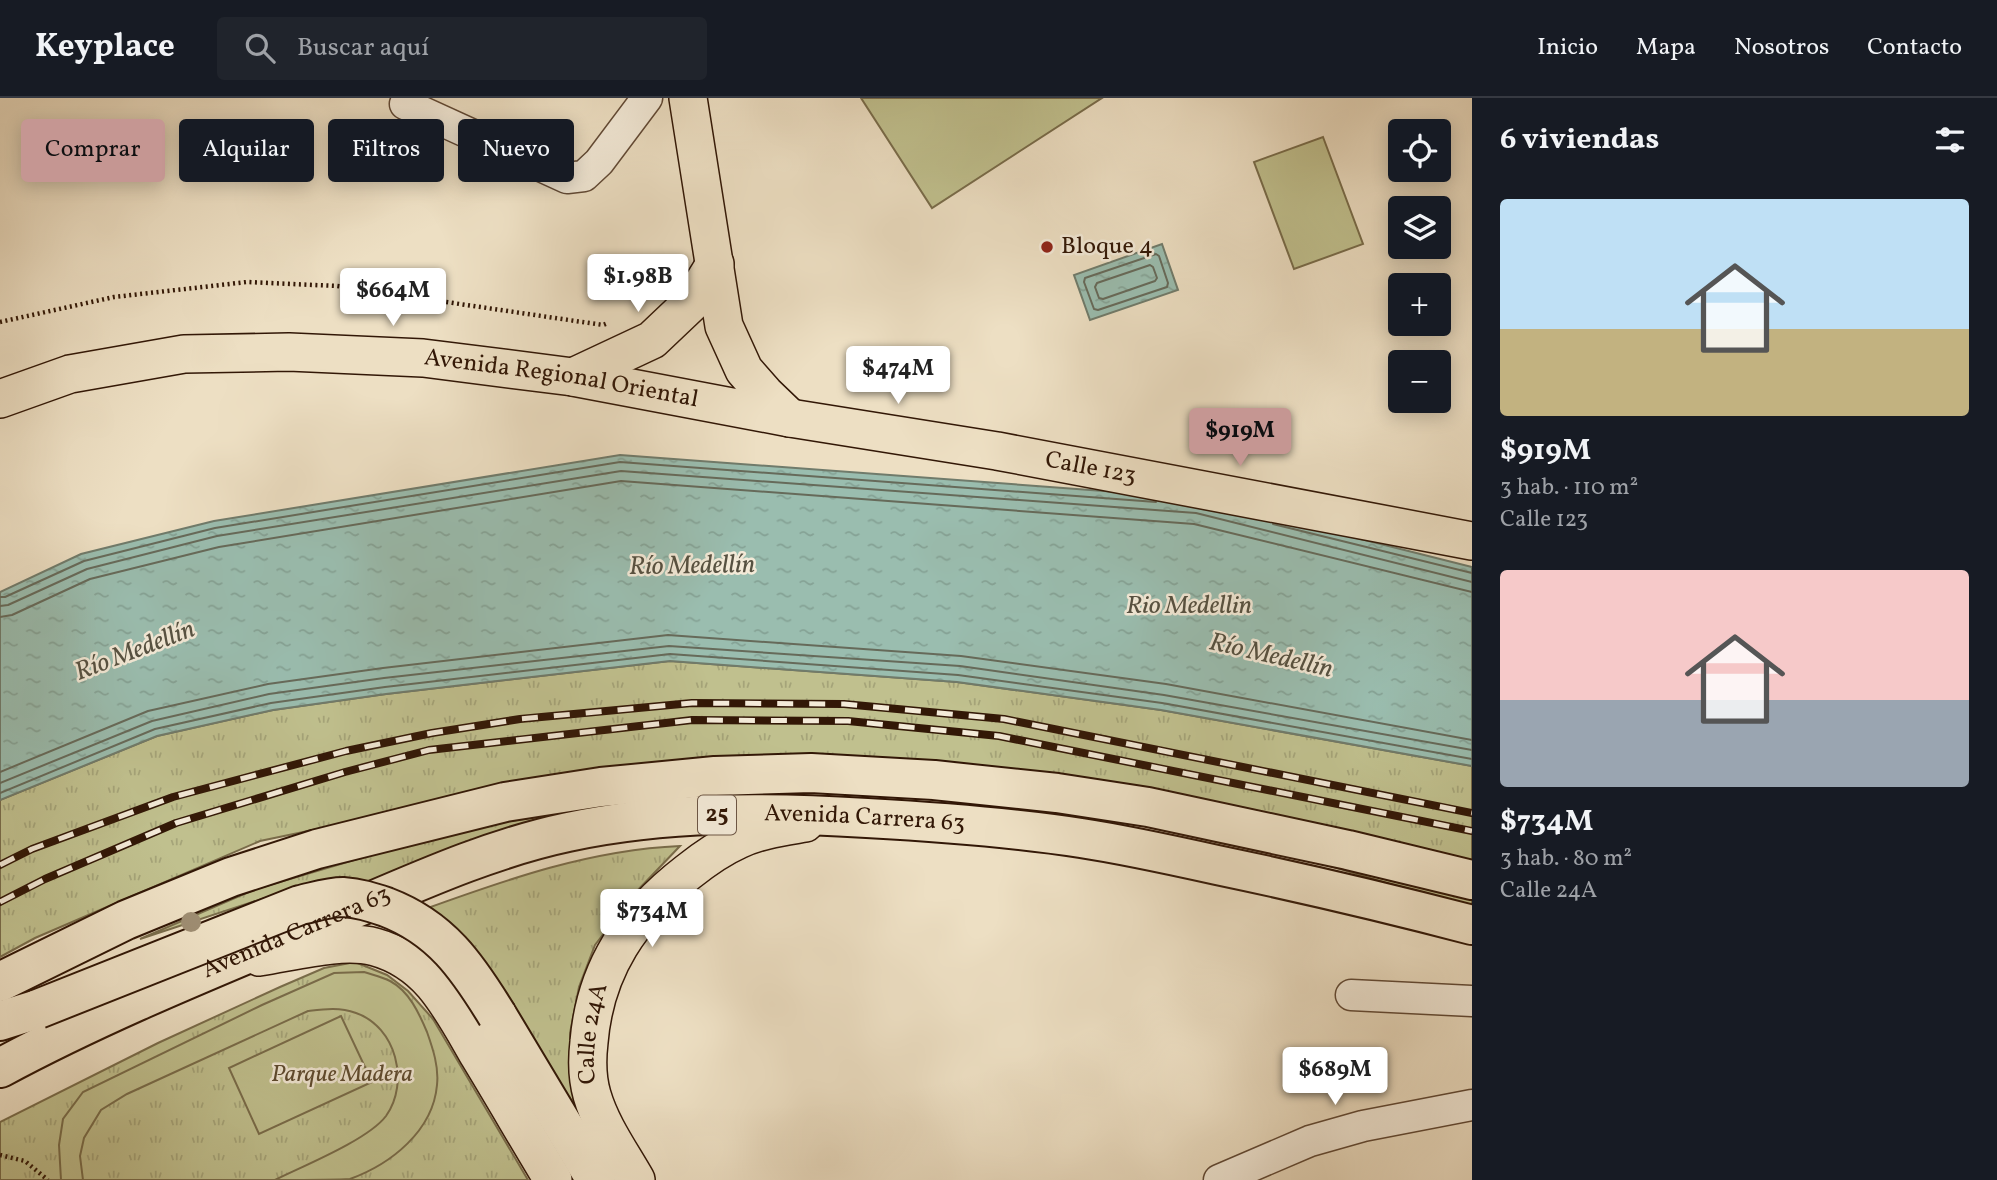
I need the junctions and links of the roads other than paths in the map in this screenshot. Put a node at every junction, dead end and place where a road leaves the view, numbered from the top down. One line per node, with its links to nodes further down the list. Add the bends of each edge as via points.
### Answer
1 (647, 98): 3 (street, via 599,162 584,176 568,178)
2 (688, 98): 4 (main road)
3 (405, 104)
4 (715, 264): 5 (main road, via 691,303 652,340); 7 (main road, via 724,326 744,370)
5 (573, 377): 6 (main road, Avenida Regional Oriental, via 423,358 289,352 184,354 71,374); 7 (main road, Avenida Regional Oriental)
6 (0, 399)
7 (790, 418): 8 (main road, Calle 123, via 997,451)
8 (1472, 541)
9 (848, 817): 11 (highway, Avenida Carrera 63 / 25, via 1082,838); 12 (highway, Avenida Carrera 63 / 25, via 690,816 567,832 461,865); 21 (main road, Calle 24A, via 772,829 738,840 663,891 620,944 600,984 587,1060 603,1125)
10 (1472, 880): 13 (highway, Avenida Carrera 63 / 25, via 1148,807 1057,793 811,773 715,776 505,802 317,849 126,920)
11 (1472, 925)
12 (230, 961): 17 (highway, Avenida Carrera 63 / 25); 19 (main road, via 360,945 396,955 417,968 460,1023)
13 (0, 982)
14 (1351, 995): 15 (street)
15 (1472, 1001)
16 (0, 1021): 20 (highway, bridge, via 300,905 340,897 363,899 424,926 448,945 497,1014)
17 (0, 1068)
18 (1472, 1105): 22 (street, via 1310,1141)
19 (553, 1180)
20 (596, 1180)
21 (636, 1180)
22 (1219, 1180)

